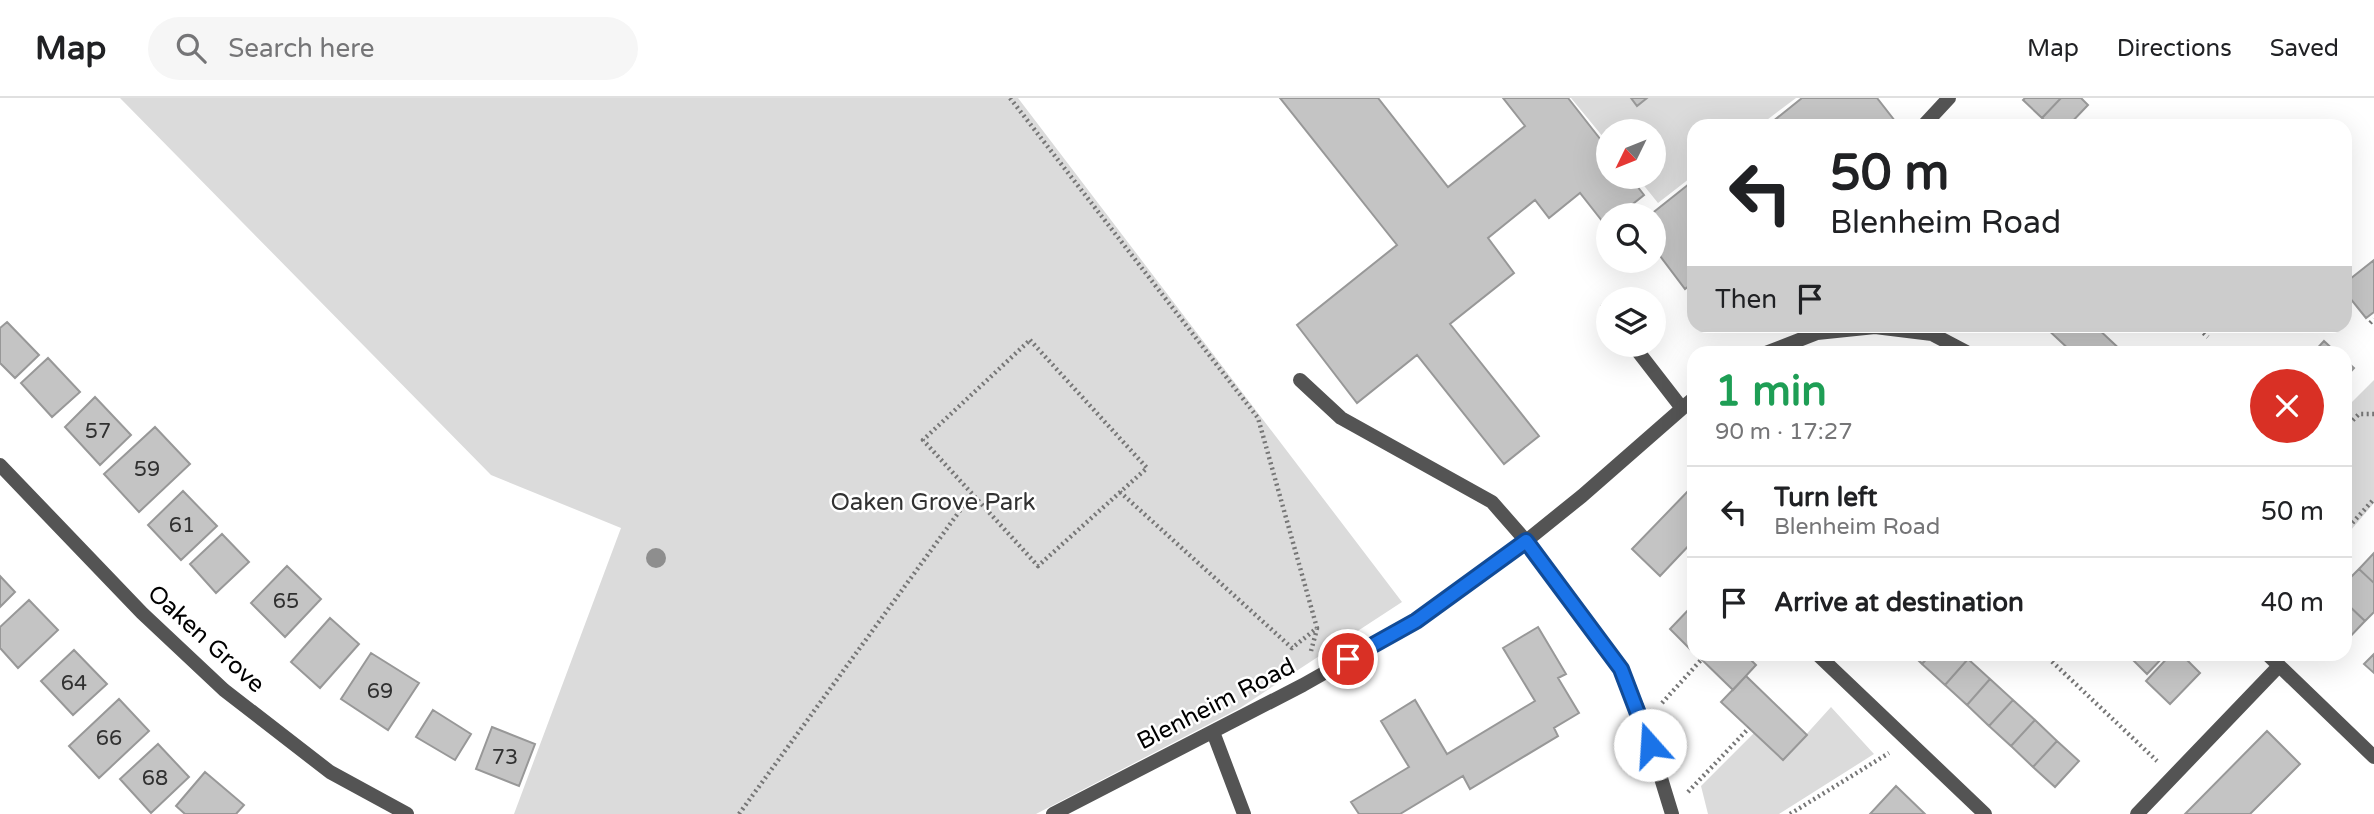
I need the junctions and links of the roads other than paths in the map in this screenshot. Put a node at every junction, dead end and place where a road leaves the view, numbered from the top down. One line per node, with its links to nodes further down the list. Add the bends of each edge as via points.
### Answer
1 (1949, 98): 2 (street)
2 (1932, 119)
3 (1817, 333): 5 (street)
4 (1924, 333): 6 (street)
5 (1784, 346)
6 (1954, 346)
7 (1642, 357): 10 (street)
8 (1300, 380): 12 (street, via 1341,418 1492,502)
9 (1687, 403): 10 (street, Blenheim Road)
10 (1681, 408): 12 (street, Blenheim Road)
11 (0, 465): 19 (street, Oaken Grove, via 142,613 224,690 330,772)
12 (1526, 541): 16 (street, Blenheim Road, via 1416,621); 18 (street, via 1621,669 1644,723)
13 (1824, 661): 22 (street)
14 (2273, 661): 15 (street)
15 (2278, 667): 17 (street); 23 (street)
16 (1213, 732): 20 (street, Blenheim Road); 21 (street)
17 (2374, 757)
18 (1671, 812)
19 (407, 814)
20 (1053, 814)
21 (1244, 814)
22 (1985, 814)
23 (2137, 814)

